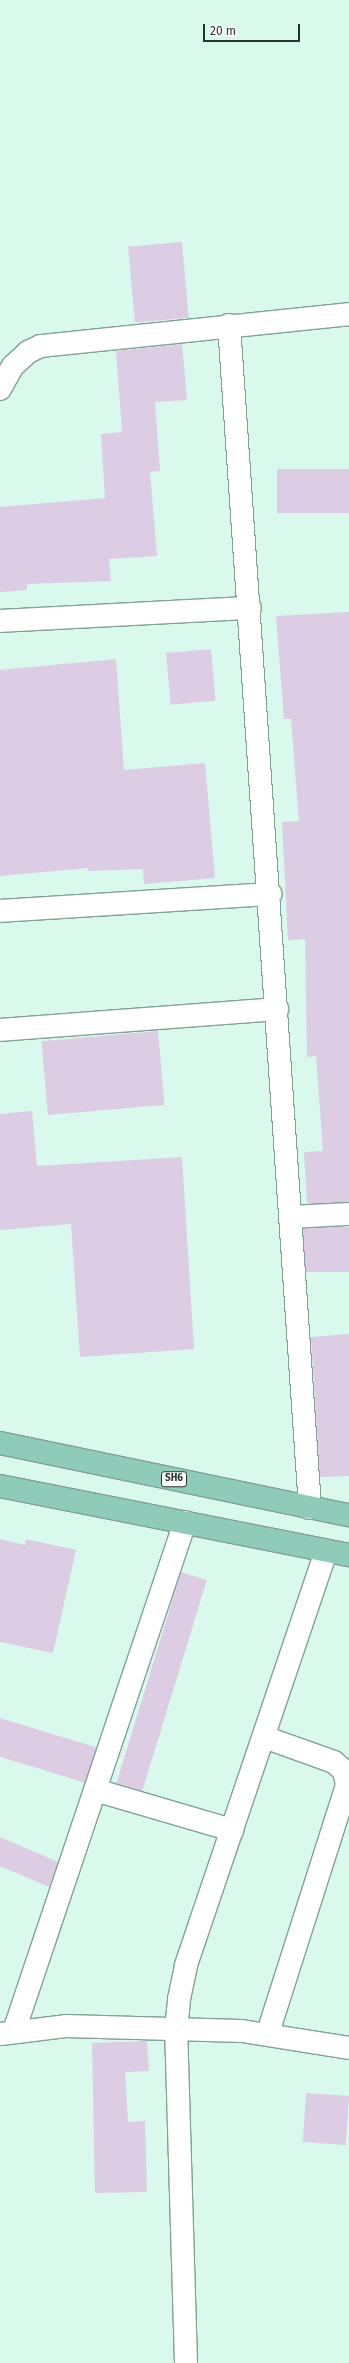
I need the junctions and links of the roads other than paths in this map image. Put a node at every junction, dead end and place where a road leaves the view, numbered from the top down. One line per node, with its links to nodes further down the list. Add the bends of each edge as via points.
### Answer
1 (349, 314): 2 (street)
2 (228, 325): 3 (street, via 41,346 28,352 13,366); 4 (street)
3 (0, 389)
4 (250, 608): 5 (street); 6 (street)
5 (0, 621)
6 (270, 894): 7 (street); 8 (street)
7 (0, 911)
8 (277, 1009): 9 (street); 11 (street)
9 (0, 1030)
10 (349, 1214): 11 (street)
11 (291, 1217): 14 (street)
12 (0, 1443): 14 (main road, SH6)
13 (0, 1486): 16 (main road)
14 (310, 1508): 15 (main road, SH6)
15 (349, 1515)
16 (185, 1522): 17 (main road); 20 (street)
17 (326, 1551): 18 (main road); 19 (street)
18 (349, 1555)
19 (264, 1737): 21 (street); 24 (street, via 334,1762 344,1771 348,1785)
20 (95, 1790): 21 (street); 23 (street)
21 (232, 1830): 22 (street, via 186,1965)
22 (176, 2029): 23 (street, via 66,2026); 24 (street); 26 (street)
23 (7, 2033)
24 (267, 2035): 25 (street)
25 (349, 2048)
26 (186, 2363)

